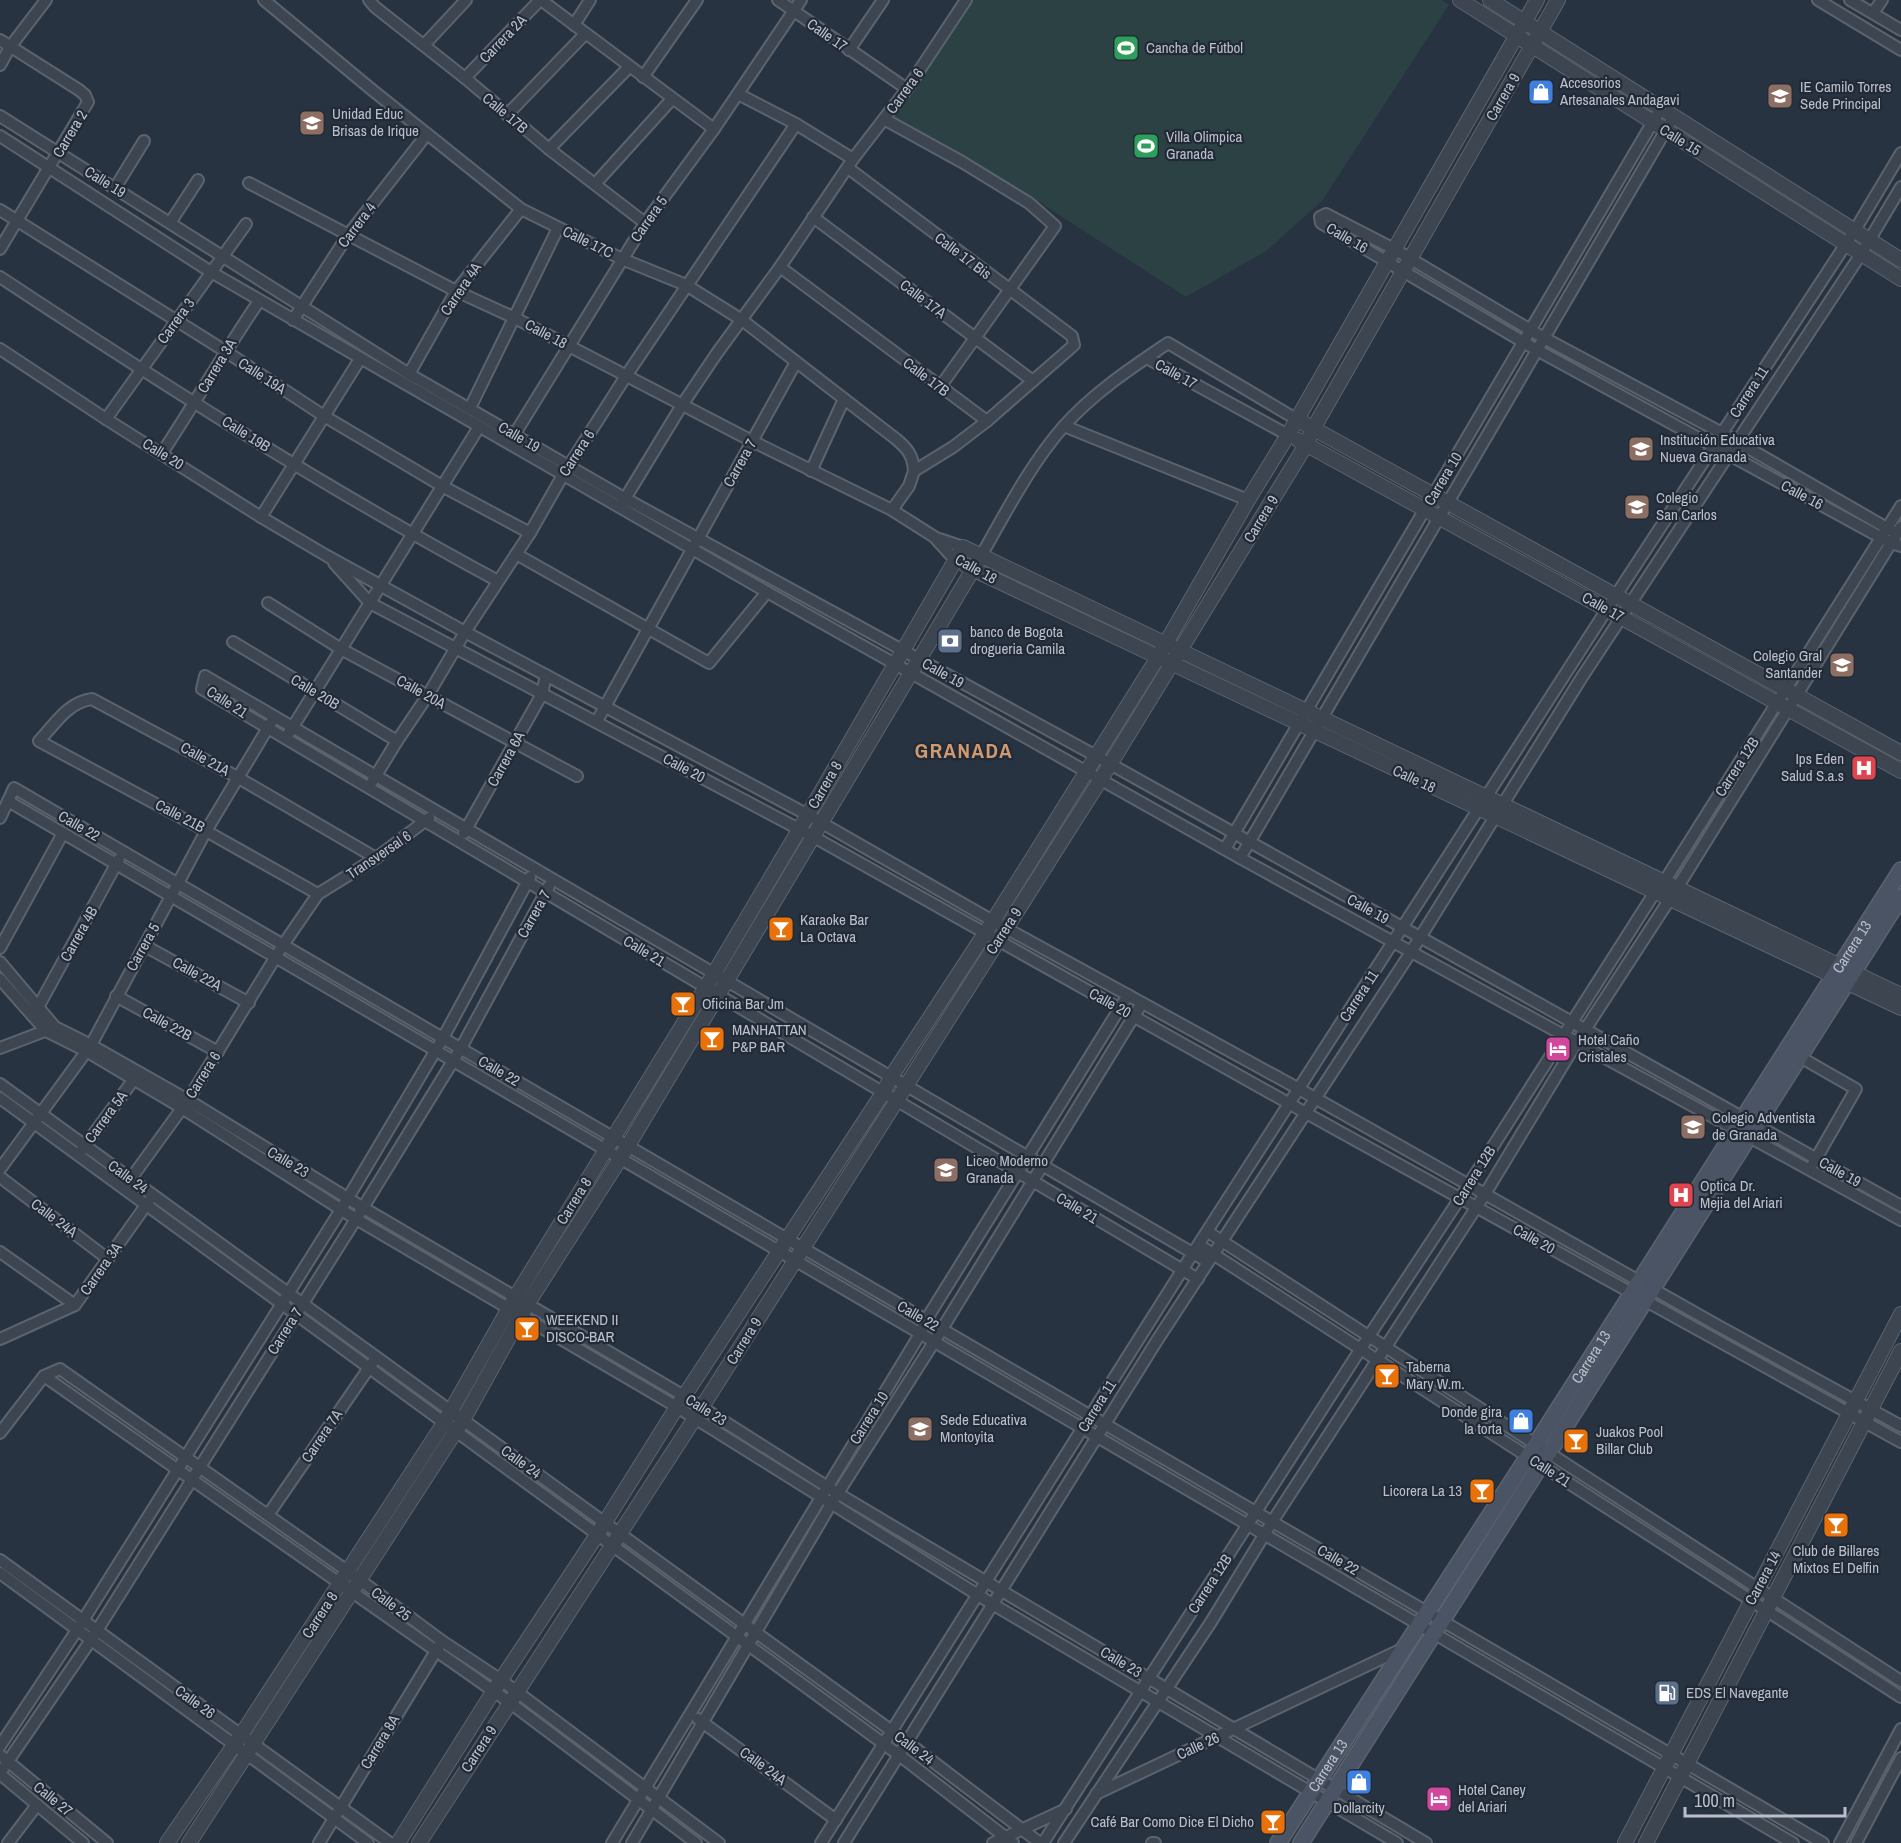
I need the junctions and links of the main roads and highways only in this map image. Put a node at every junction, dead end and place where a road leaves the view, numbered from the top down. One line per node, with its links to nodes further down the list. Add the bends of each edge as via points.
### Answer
1 (1901, 870): 3 (main road, Carrera 13)
2 (1901, 897): 3 (main road, Carrera 13)
3 (1844, 974): 4 (main road, Carrera 13); 4 (main road, Carrera 13, via 1800,1058)
4 (1746, 1127): 5 (main road, Carrera 13, via 1635,1287); 6 (main road, Carrera 13, via 1650,1295)
5 (1278, 1843)
6 (1301, 1843)

